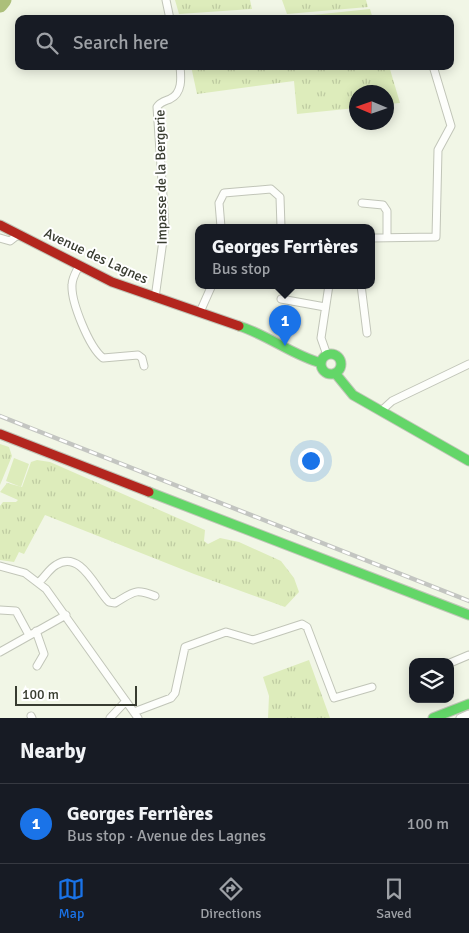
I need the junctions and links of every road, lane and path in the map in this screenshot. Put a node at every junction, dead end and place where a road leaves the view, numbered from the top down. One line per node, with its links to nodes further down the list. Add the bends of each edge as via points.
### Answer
1 (166, 0): 2 (street)
2 (169, 15)
3 (181, 70): 17 (street, Impasse de la Bergerie, via 178,91 157,107 165,226)
4 (434, 70): 10 (street, via 450,126 438,150 436,237)
5 (362, 204): 10 (street, via 383,205 387,211)
6 (221, 224): 7 (street, via 220,203 224,193 271,189 280,197)
7 (281, 224)
8 (0, 225): 9 (street, Avenue des Lagnes)
9 (18, 234): 11 (street, via 10,241); 13 (street, Avenue des Lagnes)
10 (387, 236): 12 (street)
11 (0, 238)
12 (375, 238)
13 (79, 266): 17 (street, Avenue des Lagnes); 25 (street, via 73,280 73,294 96,353 102,358 138,355)
14 (210, 289): 20 (street)
15 (328, 289): 19 (street)
16 (362, 289): 21 (street)
17 (155, 298): 20 (street, Avenue des Lagnes)
18 (281, 299): 19 (street)
19 (324, 307): 22 (street, via 321,338)
20 (200, 312): 23 (street, Avenue des Lagnes, via 256,331 303,358)
21 (367, 333)
22 (327, 355): 23 (street); 26 (street, via 334,354 339,358 340,368)
23 (321, 363): 26 (street, via 325,372)
24 (469, 364): 27 (street, via 392,401)
25 (144, 366)
26 (335, 373): 27 (street, via 347,390)
27 (381, 411): 29 (street)
28 (0, 434): 35 (street)
29 (469, 461)
30 (0, 566): 31 (street, via 25,573)
31 (39, 582): 32 (street, via 56,564 66,562 87,571 109,602 115,603 140,590); 34 (street)
32 (156, 596)
33 (0, 610): 36 (street, via 16,611)
34 (66, 615): 36 (street); 42 (street)
35 (469, 615)
36 (32, 633): 37 (street); 40 (street, via 44,654)
37 (0, 652)
38 (469, 655): 39 (street)
39 (454, 661)
40 (37, 666)
41 (372, 688): 45 (street, via 334,698 307,627 302,624 253,640 226,632 184,647 176,694)
42 (126, 701): 45 (street); 47 (street)
43 (469, 704): 46 (street)
44 (469, 714): 48 (street)
45 (136, 715)
46 (438, 717)
47 (110, 718)
48 (460, 718)

